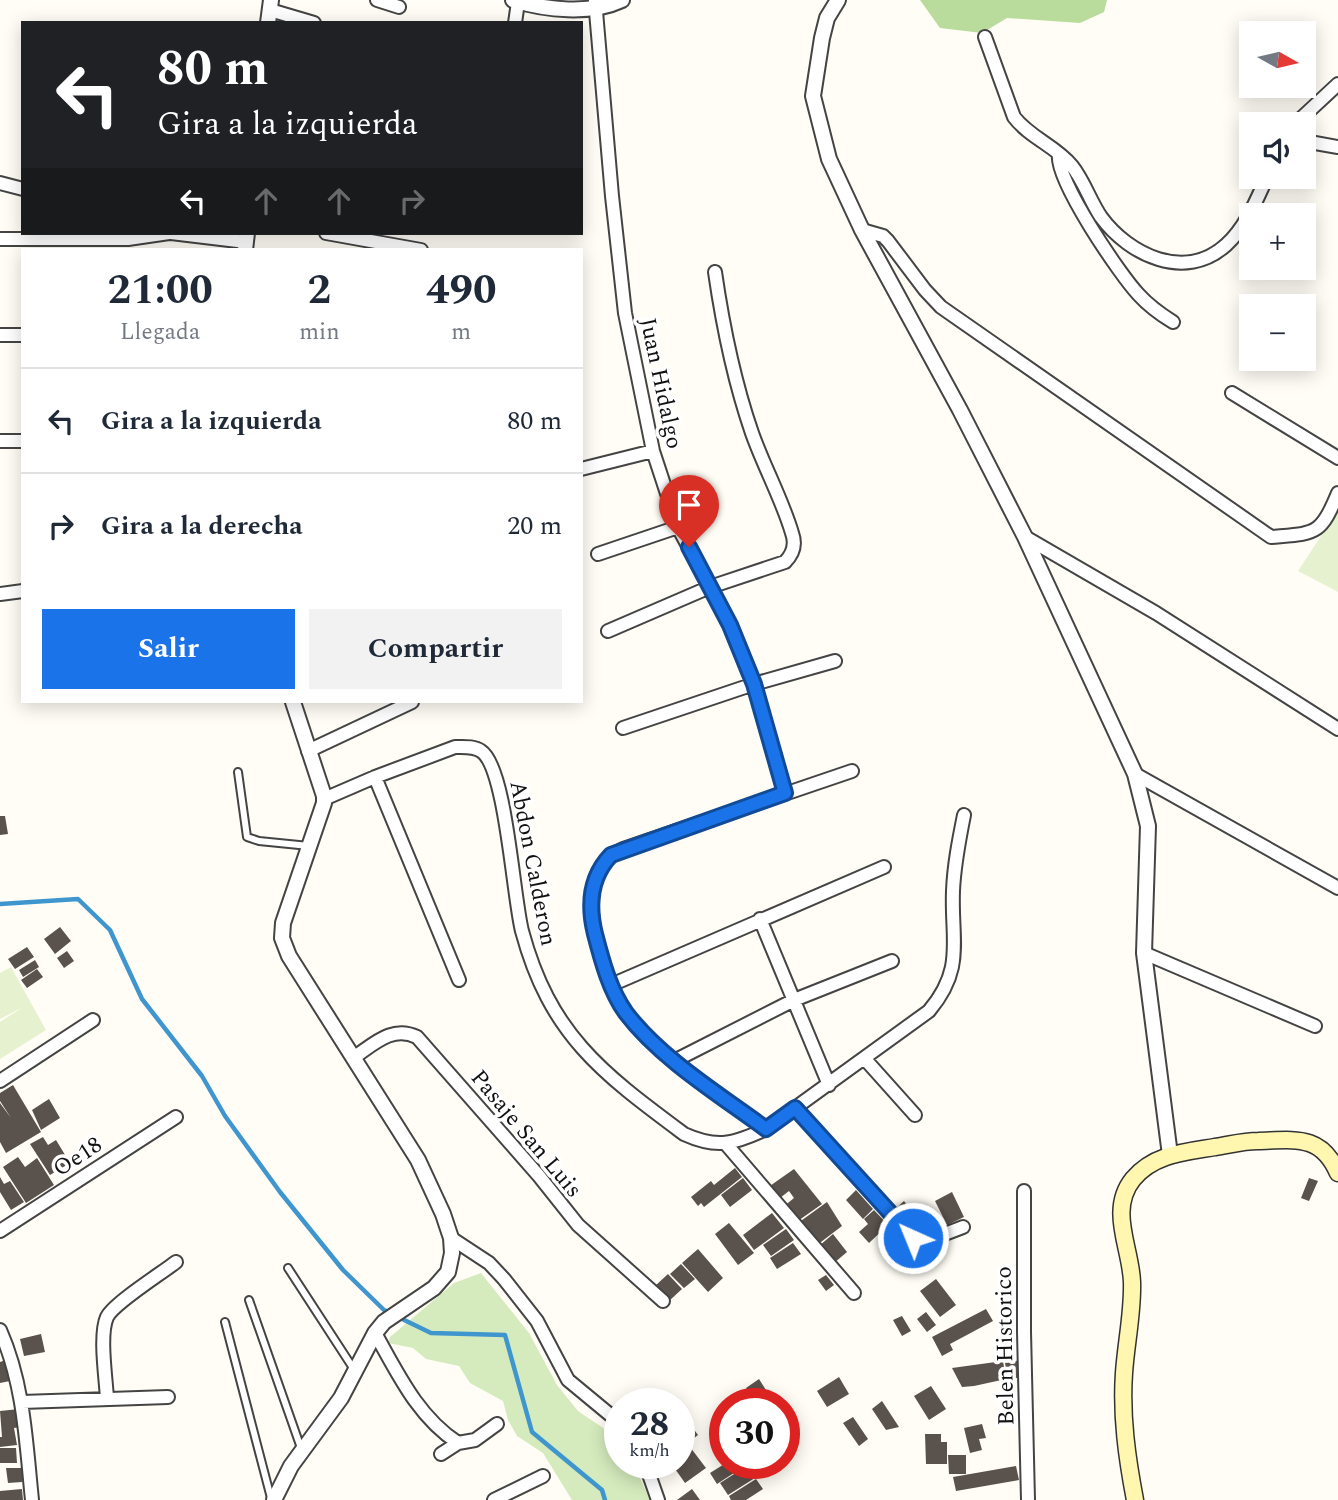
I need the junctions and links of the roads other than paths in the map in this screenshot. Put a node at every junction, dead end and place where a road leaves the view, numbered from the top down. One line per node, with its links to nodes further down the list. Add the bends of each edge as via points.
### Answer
1 (377, 0): 6 (street)
2 (622, 0): 5 (street)
3 (838, 0): 19 (street, via 827,18 813,96 829,159)
4 (516, 1): 5 (street, via 549,7); 9 (street)
5 (595, 5): 34 (street, Juan Hidalgo, via 625,313)
6 (399, 7)
7 (270, 11): 8 (street)
8 (307, 21)
9 (515, 21)
10 (985, 37): 15 (street, via 1014,117)
11 (1338, 84): 12 (street)
12 (1308, 112)
13 (1316, 143): 14 (street)
14 (1338, 148)
15 (1059, 154): 18 (street, via 1116,232 1156,260 1178,264 1204,259 1226,246 1250,216); 28 (street, via 1059,167 1096,235 1137,293)
16 (0, 183): 17 (street)
17 (21, 188)
18 (1261, 189)
19 (862, 230): 37 (street, via 883,236 941,307 1271,537 1311,532 1326,522); 39 (street)
20 (156, 235): 23 (street)
21 (181, 235): 24 (street)
22 (337, 235): 26 (street)
23 (0, 239)
24 (214, 241): 25 (street)
25 (246, 242)
26 (410, 248)
27 (715, 272): 41 (street, via 741,402 794,543 785,562)
28 (1173, 322)
29 (0, 335): 30 (street)
30 (21, 335)
31 (1232, 393): 35 (street)
32 (0, 440): 33 (street)
33 (21, 441)
34 (653, 450): 36 (street); 38 (street, Juan Hidalgo)
35 (1338, 458)
36 (583, 468)
37 (1338, 493)
38 (678, 527): 40 (street); 41 (street, Juan Hidalgo)
39 (1025, 537): 50 (street, via 1156,613); 54 (street)
40 (598, 554)
41 (710, 587): 44 (street); 46 (street, Juan Hidalgo)
42 (21, 591): 43 (street)
43 (0, 594)
44 (608, 631)
45 (835, 661): 46 (street)
46 (754, 684): 49 (street); 56 (street, Juan Hidalgo)
47 (293, 703): 51 (street)
48 (410, 703): 51 (street)
49 (623, 728)
50 (1338, 729)
51 (308, 751): 57 (street)
52 (852, 771): 56 (street)
53 (238, 772): 59 (lane, via 247,837)
54 (1135, 774): 61 (street); 63 (street, via 1147,826)
55 (375, 777): 57 (street, Abdon Calderon); 65 (street); 79 (street, Abdon Calderon, via 455,747 481,750 491,760 502,798 522,930 557,1017 597,1066 656,1113 684,1134)
56 (785, 793): 66 (street, via 624,849 601,864 592,910)
57 (324, 799): 59 (street)
58 (964, 815): 71 (street, via 955,859 955,955 950,979 929,1011)
59 (311, 846): 70 (street, via 283,923 282,938)
60 (884, 867): 62 (street)
61 (1338, 888)
62 (760, 919): 66 (street); 67 (street)
63 (1144, 953): 69 (street); 80 (street)
64 (892, 961): 67 (street)
65 (459, 979)
66 (611, 985): 72 (street, via 625,1012)
67 (794, 1000): 72 (street); 74 (street)
68 (93, 1020): 73 (street)
69 (1315, 1026)
70 (353, 1058): 85 (street, via 418,1160); 90 (street, Pasaje San Luis, via 387,1035 397,1032 417,1037 570,1216)
71 (864, 1058): 74 (street); 76 (street)
72 (674, 1061): 78 (street)
73 (0, 1080)
74 (829, 1085): 75 (street)
75 (795, 1108): 78 (street); 83 (street, via 913,1238 929,1240)
76 (915, 1115)
77 (176, 1117): 84 (street, Oe18)
78 (766, 1129): 79 (street)
79 (726, 1144): 88 (street)
80 (1170, 1154): 81 (main road, via 1250,1141 1293,1140 1322,1148); 110 (main road, via 1146,1166 1128,1187 1121,1207 1132,1281 1123,1406)
81 (1336, 1164)
82 (1024, 1191): 109 (street, Belen Historico)
83 (964, 1227)
84 (0, 1231)
85 (451, 1238): 92 (street, via 448,1272 422,1298); 98 (street, via 504,1279 537,1321 568,1380)
86 (176, 1262): 96 (street, via 107,1316)
87 (288, 1268): 94 (lane)
88 (854, 1293)
89 (248, 1300): 101 (lane)
90 (663, 1301)
91 (225, 1322): 106 (lane)
92 (380, 1328): 94 (street); 100 (street, via 410,1396)
93 (0, 1330): 97 (street)
94 (356, 1373): 101 (street)
95 (168, 1398): 96 (street)
96 (107, 1399): 97 (street)
97 (22, 1402): 105 (street)
98 (604, 1410)
99 (497, 1424): 100 (street, via 469,1443)
100 (458, 1443): 102 (street)
101 (302, 1450): 106 (street)
102 (441, 1454)
103 (542, 1476): 107 (street)
104 (651, 1479): 108 (street)
105 (32, 1500)
106 (273, 1500)
107 (494, 1500)
108 (658, 1500)
109 (1028, 1500)
110 (1135, 1500)

